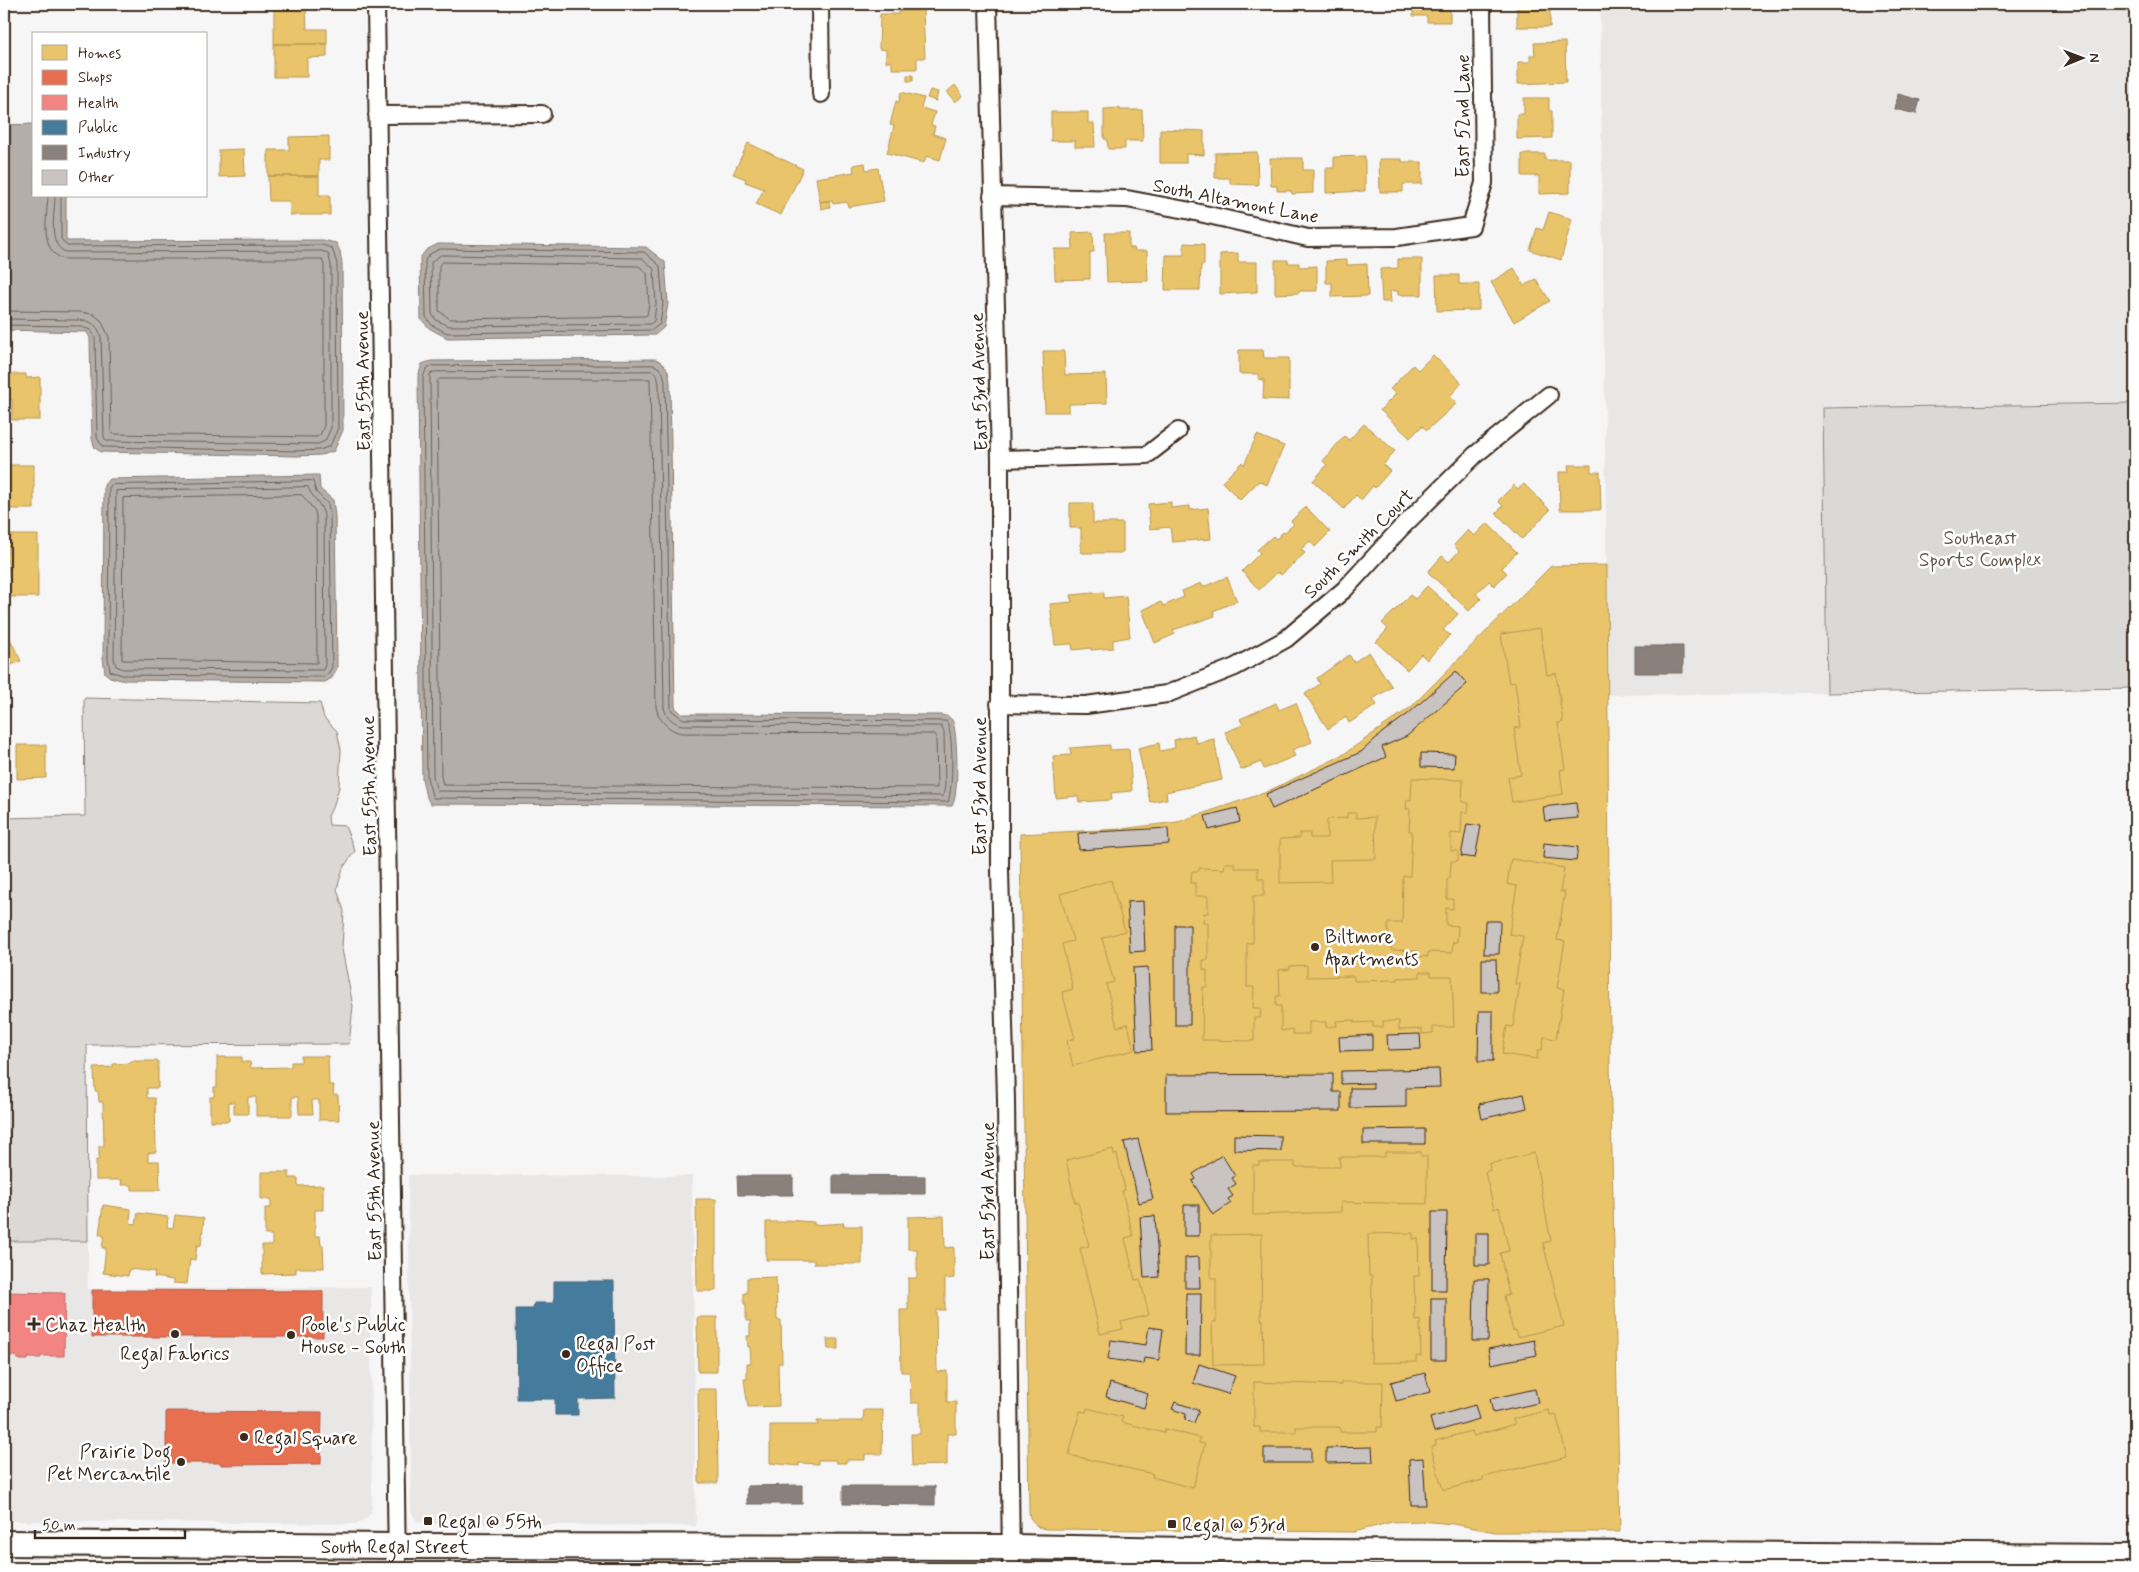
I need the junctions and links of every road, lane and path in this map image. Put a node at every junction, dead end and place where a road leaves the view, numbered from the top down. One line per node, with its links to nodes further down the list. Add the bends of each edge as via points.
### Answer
1 (376, 4): 7 (street, East 55th Avenue)
2 (820, 4): 5 (street)
3 (988, 4): 8 (street, East 53rd Avenue)
4 (1482, 4): 9 (street, East 52nd Lane, via 1484,183)
5 (822, 94)
6 (542, 114): 7 (street)
7 (377, 115): 15 (street, East 55th Avenue)
8 (992, 196): 9 (street, South Altamont Lane, via 1127,199 1308,238 1397,237); 12 (street, East 53rd Avenue)
9 (1471, 226)
10 (1549, 395): 13 (street, South Smith Court, via 1475,455 1398,530 1345,589 1286,639 1234,667 1167,694 1086,705)
11 (1178, 431): 12 (street, via 1148,455)
12 (1000, 459): 13 (street, East 53rd Avenue)
13 (999, 704): 17 (street, East 53rd Avenue)
14 (4, 1543): 15 (main road, South Regal Street)
15 (397, 1557): 17 (main road, South Regal Street)
16 (2135, 1557): 17 (main road, South Regal Street, via 1326,1552)
17 (1011, 1558)

